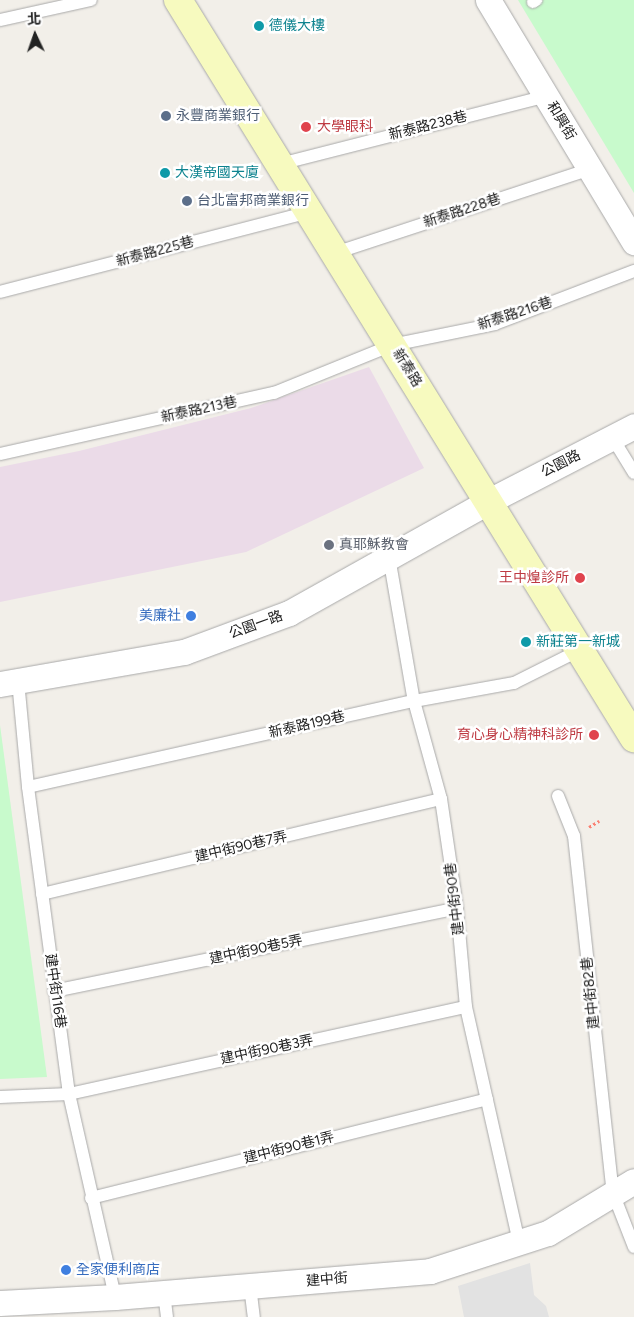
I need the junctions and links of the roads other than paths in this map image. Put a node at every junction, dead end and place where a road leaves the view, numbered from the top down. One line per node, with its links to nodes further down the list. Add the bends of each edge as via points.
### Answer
1 (91, 0): 4 (lane)
2 (178, 0): 6 (main road, 新泰路)
3 (488, 0): 5 (street, 和興街)
4 (0, 20)
5 (546, 96): 6 (lane, 新泰路238巷); 7 (street, 和興街)
6 (280, 164): 8 (main road, 新泰路)
7 (590, 168): 9 (street, 和興街); 10 (lane, 新泰路228巷)
8 (309, 212): 10 (main road, 新泰路); 12 (lane, 新泰路225巷)
9 (634, 242)
10 (335, 253): 13 (main road, 新泰路)
11 (634, 271): 13 (lane, 新泰路216巷, via 495,324)
12 (0, 292)
13 (392, 345): 16 (lane, 新泰路213巷, via 274,393); 18 (main road, 新泰路)
14 (634, 426): 15 (street, 公園路)
15 (612, 437): 17 (lane); 18 (street, 公園路)
16 (0, 454)
17 (634, 473)
18 (489, 501): 19 (street, 公園一路); 20 (main road, 新泰路)
19 (389, 557): 21 (street, 公園一路, via 289,613 184,652); 22 (lane, 建中街90巷)
20 (580, 650): 22 (lane, 新泰路199巷, via 514,683); 23 (main road, 新泰路)
21 (9, 683): 24 (lane, 建中街116巷)
22 (414, 701): 24 (lane, 新泰路199巷); 26 (lane, 建中街90巷)
23 (634, 738)
24 (28, 787): 27 (lane, 建中街116巷)
25 (558, 796): 35 (lane, 建中街82巷, via 574,836)
26 (441, 799): 27 (lane, 建中街90巷7弄); 28 (lane, 建中街90巷)
27 (42, 894): 29 (lane, 建中街116巷)
28 (457, 908): 29 (lane, 建中街90巷5弄); 30 (lane, 建中街90巷)
29 (54, 991): 31 (lane, 建中街116巷)
30 (466, 1007): 31 (lane, 建中街90巷3弄); 33 (lane, 建中街90巷)
31 (69, 1094): 32 (lane, 建中街90巷3弄); 36 (lane, 建中街116巷)
32 (0, 1097)
33 (487, 1099): 36 (lane, 建中街90巷1弄); 37 (lane, 建中街90巷)
34 (634, 1181): 35 (street, 建中街)
35 (613, 1193): 37 (street, 建中街, via 548,1232); 38 (lane, 建中街82巷)
36 (91, 1198): 40 (lane, 建中街116巷)
37 (519, 1242): 39 (street, 建中街, via 430,1271)
38 (634, 1247)
39 (250, 1286): 42 (street, 建中街); 43 (lane)
40 (115, 1297): 41 (street, 建中街); 42 (street, 建中街)
41 (0, 1303)
42 (165, 1305)
43 (254, 1317)

